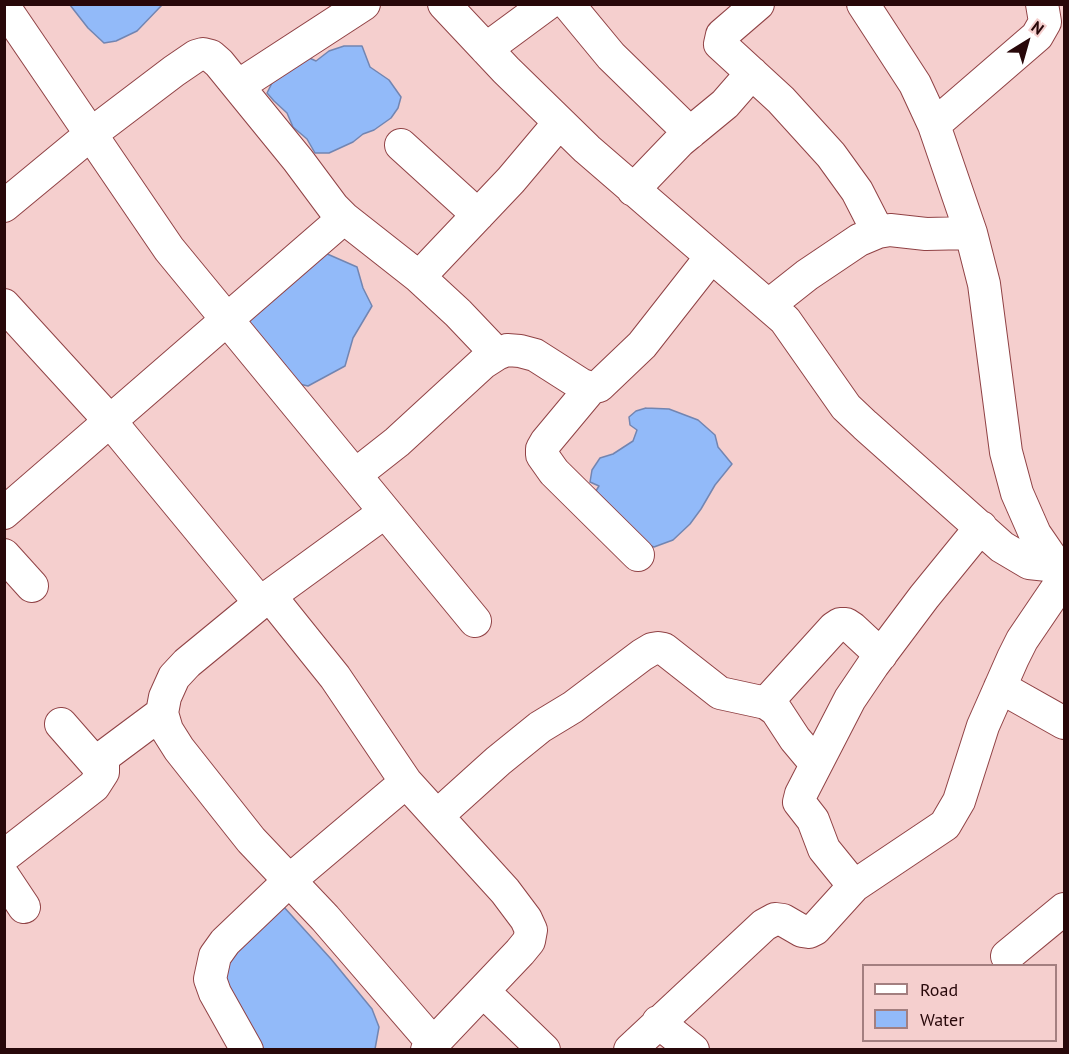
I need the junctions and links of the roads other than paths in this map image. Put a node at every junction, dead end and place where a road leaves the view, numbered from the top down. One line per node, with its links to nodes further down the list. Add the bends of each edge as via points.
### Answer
1 (364, 4): 11 (street)
2 (444, 4): 9 (street)
3 (547, 4): 9 (street)
4 (568, 4): 14 (street, via 611,56)
5 (758, 4): 10 (street, via 720,39 724,48)
6 (863, 4): 13 (street, via 915,84)
7 (1042, 4): 13 (street, via 1045,22 1037,36)
8 (7, 14): 15 (street)
9 (486, 49): 12 (street)
10 (752, 73): 14 (street, via 725,104); 21 (street, via 831,155 857,191)
11 (238, 87): 15 (street, via 211,56 196,56); 20 (street)
12 (560, 123): 17 (street); 19 (street)
13 (934, 124): 22 (street)
14 (690, 133): 17 (street)
15 (91, 134): 18 (street); 27 (street, via 169,249)
16 (401, 145): 19 (street)
17 (633, 190): 23 (street)
18 (4, 206)
19 (478, 215): 24 (street)
20 (344, 218): 24 (street); 27 (street)
21 (878, 232): 22 (street); 26 (street, via 859,240)
22 (971, 232): 37 (street, via 984,284 1006,452 1017,493 1035,534)
23 (711, 258): 26 (street); 29 (street, via 642,345 608,379)
24 (419, 277): 28 (street)
25 (4, 304): 30 (street)
26 (769, 305): 34 (street, via 785,320 846,407)
27 (227, 319): 30 (street); 31 (street)
28 (497, 354): 29 (street, via 507,350 535,355); 31 (street)
29 (591, 388): 36 (street, via 546,442 542,455 554,472)
30 (110, 422): 33 (street); 39 (street)
31 (355, 476): 32 (street)
32 (385, 512): 39 (street); 40 (street)
33 (4, 513)
34 (981, 528): 37 (street, via 1029,563); 41 (street)
35 (4, 555): 38 (street)
36 (638, 555)
37 (1062, 572): 42 (street)
38 (32, 586)
39 (265, 600): 44 (street, via 174,677); 49 (street, via 335,677)
40 (475, 621)
41 (881, 655): 43 (street, via 852,628 840,624); 47 (street, via 850,699)
42 (1000, 687): 46 (street); 54 (street, via 973,753 959,801 945,825)
43 (766, 702): 47 (street); 50 (street, via 720,693 664,649 652,649 540,727)
44 (162, 712): 48 (street, via 112,749 103,761); 53 (street, via 179,750 251,840)
45 (61, 723): 48 (street)
46 (1065, 723)
47 (816, 764): 54 (street, via 799,802 813,820 824,849)
48 (103, 772): 51 (street, via 94,786)
49 (406, 782): 50 (street); 53 (street)
50 (437, 816): 58 (street, via 505,891 531,930 529,941)
51 (4, 856)
52 (4, 877): 55 (street)
53 (290, 880): 60 (street); 61 (street, via 225,942 211,968 215,993)
54 (854, 885): 59 (street, via 809,932 783,920 764,925)
55 (24, 907)
56 (1065, 909): 57 (street)
57 (1006, 956)
58 (483, 991): 60 (street); 62 (street)
59 (658, 1022): 63 (street); 64 (street)
60 (430, 1046)
61 (247, 1050)
62 (544, 1050)
63 (630, 1050)
64 (693, 1050)

